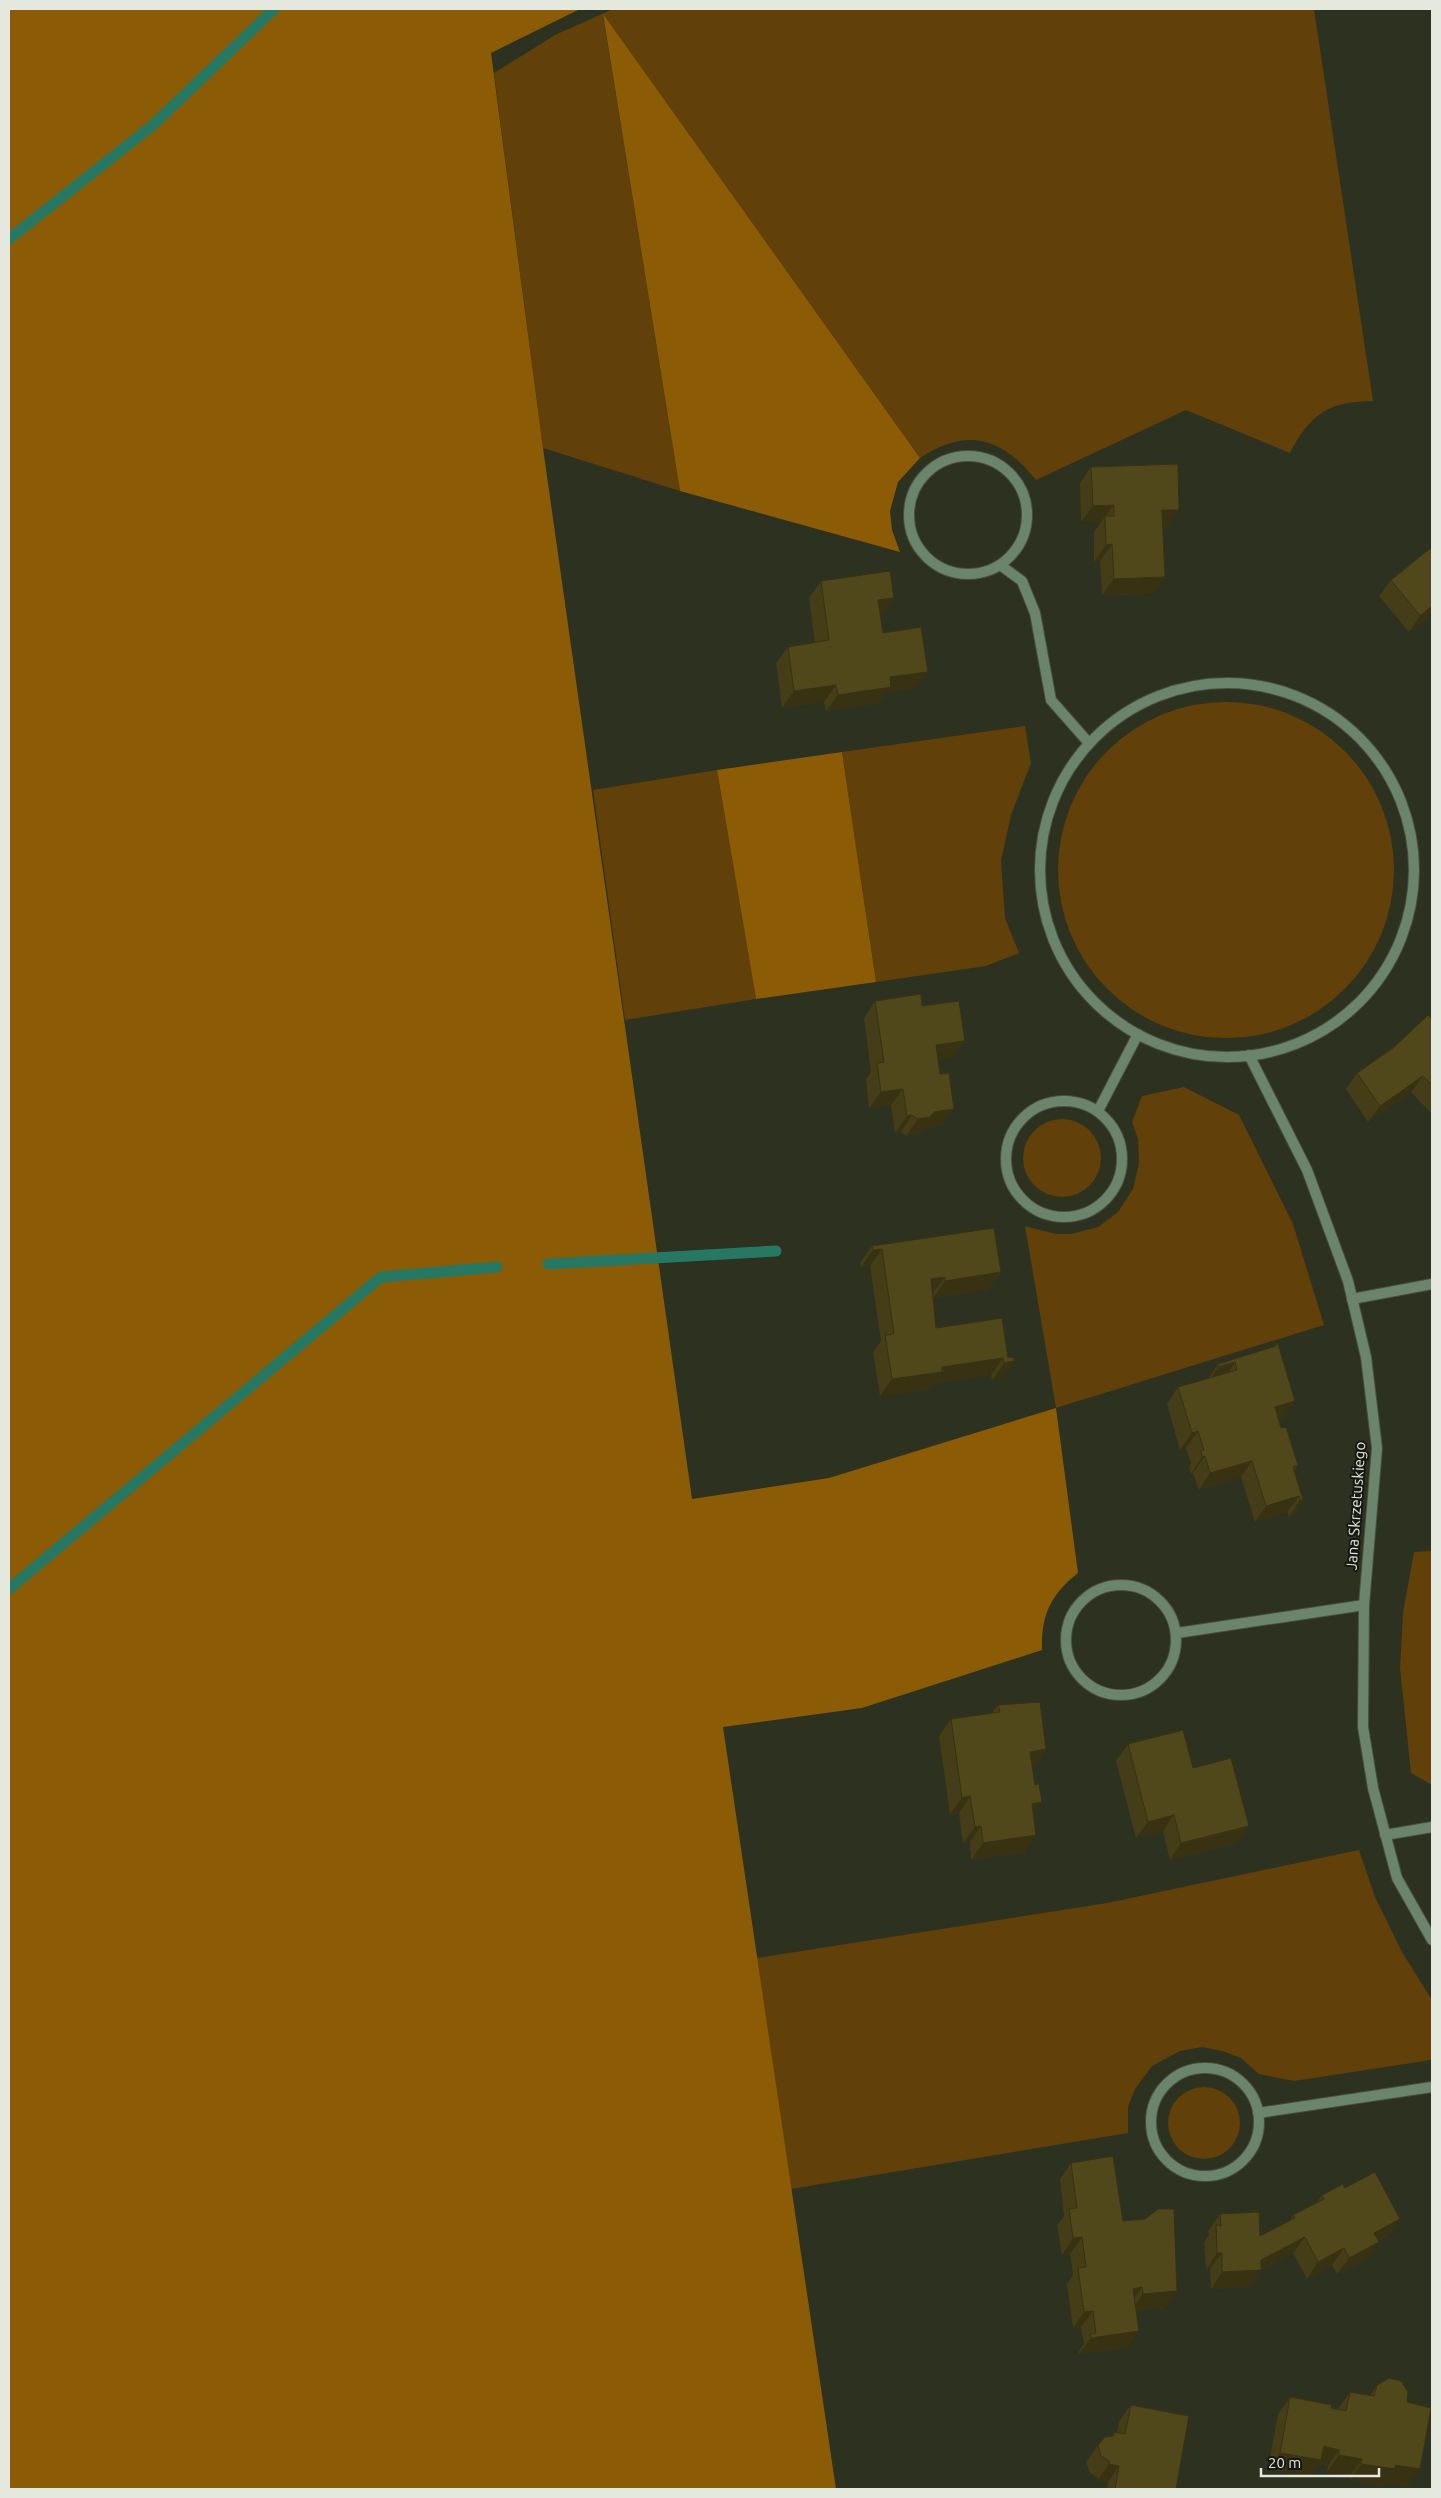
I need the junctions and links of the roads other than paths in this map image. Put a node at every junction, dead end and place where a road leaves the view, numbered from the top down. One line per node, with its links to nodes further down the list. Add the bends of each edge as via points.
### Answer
1 (1000, 565): 1 (street, via 981,573 952,572 933,563 922,552 912,534 909,514 912,495 922,477 938,464 959,456 980,457 1003,467 1017,482 1025,500 1027,521 1015,551); 2 (street, via 1022,581 1035,613 1051,700)
2 (1088, 742): 3 (street, via 1055,789 1044,833 1042,899 1051,937 1064,964 1082,988 1114,1020); 4 (street, via 1146,702 1176,690 1230,686 1290,692 1330,713 1357,733 1377,757 1395,790 1411,837 1413,875 1412,899 1391,960 1363,1000 1334,1025 1274,1053)
3 (1138, 1034): 4 (street, via 1159,1046 1208,1058); 5 (street)
4 (1249, 1054): 7 (street, Jana Skrzetuskiego, via 1307,1170)
5 (1098, 1111): 5 (street, via 1112,1126 1120,1144 1122,1164 1117,1184 1105,1200 1090,1211 1071,1217 1051,1216 1032,1208 1017,1194 1006,1167 1007,1147 1014,1128 1042,1105 1061,1101 1082,1103)
6 (1432, 1284): 7 (street)
7 (1352, 1299): 8 (street, Jana Skrzetuskiego, via 1366,1357 1377,1448)
8 (1364, 1605): 9 (street); 11 (street, Jana Skrzetuskiego, via 1363,1727)
9 (1177, 1633): 9 (street, via 1172,1616 1161,1600 1126,1584 1107,1586 1090,1594 1076,1607 1068,1625 1065,1644 1069,1661 1092,1688 1109,1695 1127,1696 1159,1682 1170,1668 1176,1651)
10 (1432, 1827): 11 (street)
11 (1385, 1835): 12 (street, Jana Skrzetuskiego, via 1397,1878)
12 (1432, 1940)
13 (1432, 2087): 14 (street)
14 (1258, 2113): 14 (street, via 1242,2083 1229,2073 1195,2069 1180,2074 1158,2095 1150,2126 1154,2143 1177,2169 1193,2176 1211,2176 1228,2172 1253,2148)

